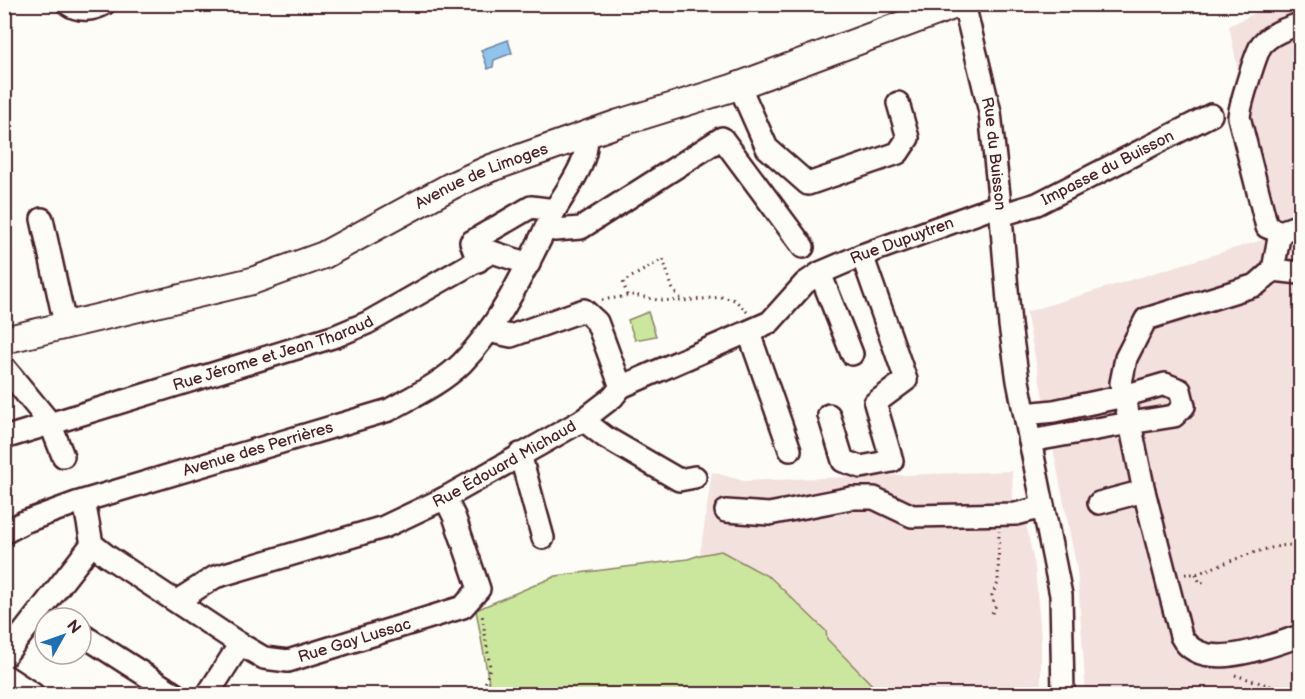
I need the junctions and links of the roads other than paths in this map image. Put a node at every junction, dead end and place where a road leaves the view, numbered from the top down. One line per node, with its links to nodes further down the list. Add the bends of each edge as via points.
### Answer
1 (68, 4): 2 (street, via 93,10)
2 (104, 4)
3 (958, 4): 6 (main road, Avenue de Limoges)
4 (964, 4): 10 (street, Rue du Buisson, via 990,112)
5 (1300, 24): 14 (street, via 1282,30 1262,44 1240,104 1239,117 1267,227)
6 (739, 85): 7 (street, via 768,148 808,184 898,153 908,138); 9 (main road, Avenue de Limoges)
7 (898, 104)
8 (1211, 115): 10 (street, Impasse du Buisson, via 1037,204)
9 (586, 135): 12 (street, Avenue des Perrières, via 580,166); 22 (main road, Avenue de Limoges, via 451,186 324,255 252,281)
10 (1001, 210): 16 (street, Rue Dupuytren); 30 (street, Rue du Buisson, via 1008,306)
11 (42, 219): 22 (street)
12 (551, 219): 15 (street, via 555,230 581,228 722,138); 17 (street, via 546,208 531,207 471,242); 18 (street, Avenue des Perrières)
13 (1300, 225): 14 (street)
14 (1280, 232): 19 (street)
15 (803, 247)
16 (862, 255): 21 (street, Rue Dupuytren); 31 (street, via 906,380 875,403 892,461 861,466 843,461)
17 (478, 261): 18 (street, Rue Jérome et Jean Tharaud, via 492,252); 33 (street, Rue Jérome et Jean Tharaud, via 336,336)
18 (529, 264): 23 (street, Avenue des Perrières)
19 (1273, 270): 20 (street); 29 (street, via 1256,285 1146,319 1126,358 1121,383)
20 (1300, 273)
21 (813, 278): 24 (street, Rue Édouard Michaud, via 770,322); 26 (street)
22 (64, 324): 25 (main road, Avenue de Limoges)
23 (490, 329): 28 (street, via 511,336 584,310 597,322); 43 (street, Avenue des Perrières, via 461,364 431,387 389,410)
24 (754, 331): 28 (street, Rue Édouard Michaud); 37 (street)
25 (4, 340)
26 (852, 354)
27 (4, 367): 33 (street)
28 (621, 387): 32 (street, Rue Édouard Michaud)
29 (1124, 396): 30 (street); 34 (street); 34 (street, via 1166,384 1180,390 1184,406 1174,416)
30 (1024, 414): 36 (street, Rue du Buisson)
31 (829, 415)
32 (583, 420): 38 (street, Rue Édouard Michaud); 40 (street, via 604,437 679,480)
33 (50, 423): 35 (street, Rue Jérome et Jean Tharaud); 39 (street)
34 (1130, 423): 36 (street); 41 (street)
35 (4, 438)
36 (1030, 441): 45 (street, Rue du Buisson)
37 (790, 450)
38 (520, 454): 42 (street, Rue Édouard Michaud); 48 (street)
39 (63, 456)
40 (694, 477)
41 (1144, 491): 44 (street); 53 (street, via 1186,645 1218,656)
42 (445, 498): 50 (street, Rue Édouard Michaud, via 384,527 215,577); 55 (street, Rue Gay Lussac, via 479,589 463,607 288,661 264,658)
43 (84, 501): 47 (street, Avenue des Perrières); 49 (street)
44 (1099, 503)
45 (1043, 507): 46 (street, via 1016,514 912,516 874,498 851,498 769,514); 61 (street, Rue du Buisson, via 1061,595)
46 (726, 511)
47 (4, 533)
48 (543, 538)
49 (92, 544): 50 (street, Rue Gay Lussac); 51 (street)
50 (177, 601): 55 (street, Rue Gay Lussac)
51 (54, 606)
52 (33, 629): 56 (street)
53 (1300, 636)
54 (93, 642): 59 (street)
55 (240, 644): 60 (street)
56 (4, 657)
57 (4, 675): 58 (street)
58 (33, 694)
59 (175, 694)
60 (208, 694)
61 (1063, 694)

